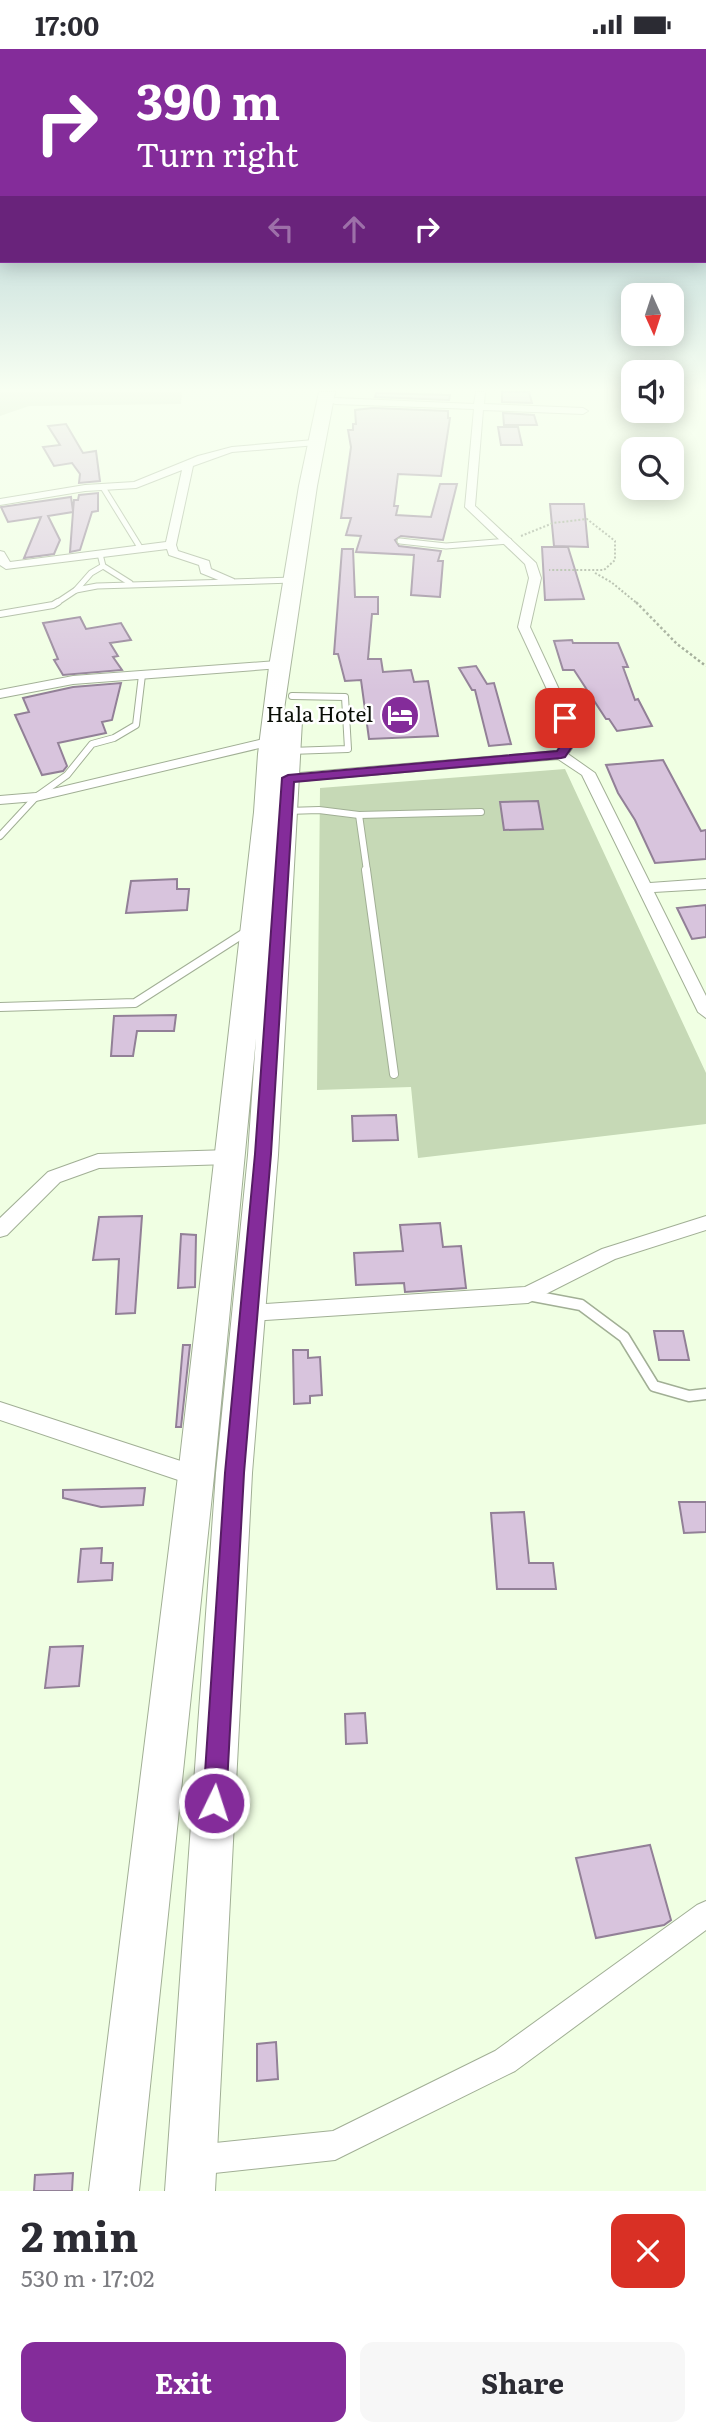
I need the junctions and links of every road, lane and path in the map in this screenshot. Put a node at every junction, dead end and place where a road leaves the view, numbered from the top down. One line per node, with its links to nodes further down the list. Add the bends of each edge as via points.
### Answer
1 (61, 492): 7 (street)
2 (106, 492): 11 (lane)
3 (182, 492): 10 (street)
4 (306, 492): 16 (main road)
5 (319, 492): 25 (main road)
6 (471, 492): 9 (street, via 470,507)
7 (0, 502)
8 (400, 541): 9 (lane, via 446,546)
9 (509, 541): 14 (street); 15 (path, via 553,523 587,519 615,541 617,551 610,567)
10 (171, 545): 11 (street); 17 (street, via 173,553 195,558 205,563 205,571)
11 (141, 549): 13 (street)
12 (0, 554): 13 (street, via 6,566)
13 (101, 560): 18 (lane); 19 (lane)
14 (533, 572): 15 (path); 26 (street, via 536,578 524,627 572,738)
15 (593, 572): 22 (path, via 630,594 689,656)
16 (293, 580): 17 (lane); 21 (main road)
17 (230, 581): 18 (lane)
18 (132, 584): 19 (lane)
19 (76, 590): 20 (lane, via 53,605)
20 (0, 614)
21 (277, 665): 23 (street); 27 (main road)
22 (706, 666)
23 (142, 675): 24 (street, via 73,680); 28 (lane, via 136,725 92,744 67,775)
24 (0, 694)
25 (292, 696): 27 (main road); 27 (lane, via 345,698 348,749)
26 (561, 755): 27 (street); 34 (street, via 587,773)
27 (285, 763): 28 (street); 31 (lane, via 320,810); 35 (main road); 35 (main road, via 266,812)
28 (36, 797): 29 (street); 32 (lane)
29 (0, 800)
30 (481, 811): 31 (lane)
31 (359, 815): 41 (lane)
32 (0, 837)
33 (706, 884): 34 (street)
34 (646, 888): 37 (street)
35 (269, 890): 36 (main road); 48 (main road, via 263,1154)
36 (254, 927): 39 (lane, via 135,1003); 42 (main road)
37 (690, 979): 38 (street); 40 (street)
38 (706, 985)
39 (0, 1007)
40 (706, 1012)
41 (394, 1074)
42 (230, 1157): 43 (street, via 98,1161 54,1177); 51 (main road)
43 (23, 1207): 44 (street); 46 (street)
44 (0, 1209)
45 (706, 1223): 47 (street, via 608,1254)
46 (0, 1230)
47 (528, 1295): 48 (street); 49 (lane, via 581,1305 624,1337 654,1386 689,1396)
48 (249, 1313): 53 (main road, via 234,1473)
49 (706, 1394)
50 (0, 1411): 51 (street)
51 (196, 1476): 54 (main road)
52 (706, 1914): 53 (street, via 505,2061 335,2145)
53 (191, 2176)
54 (114, 2191)

